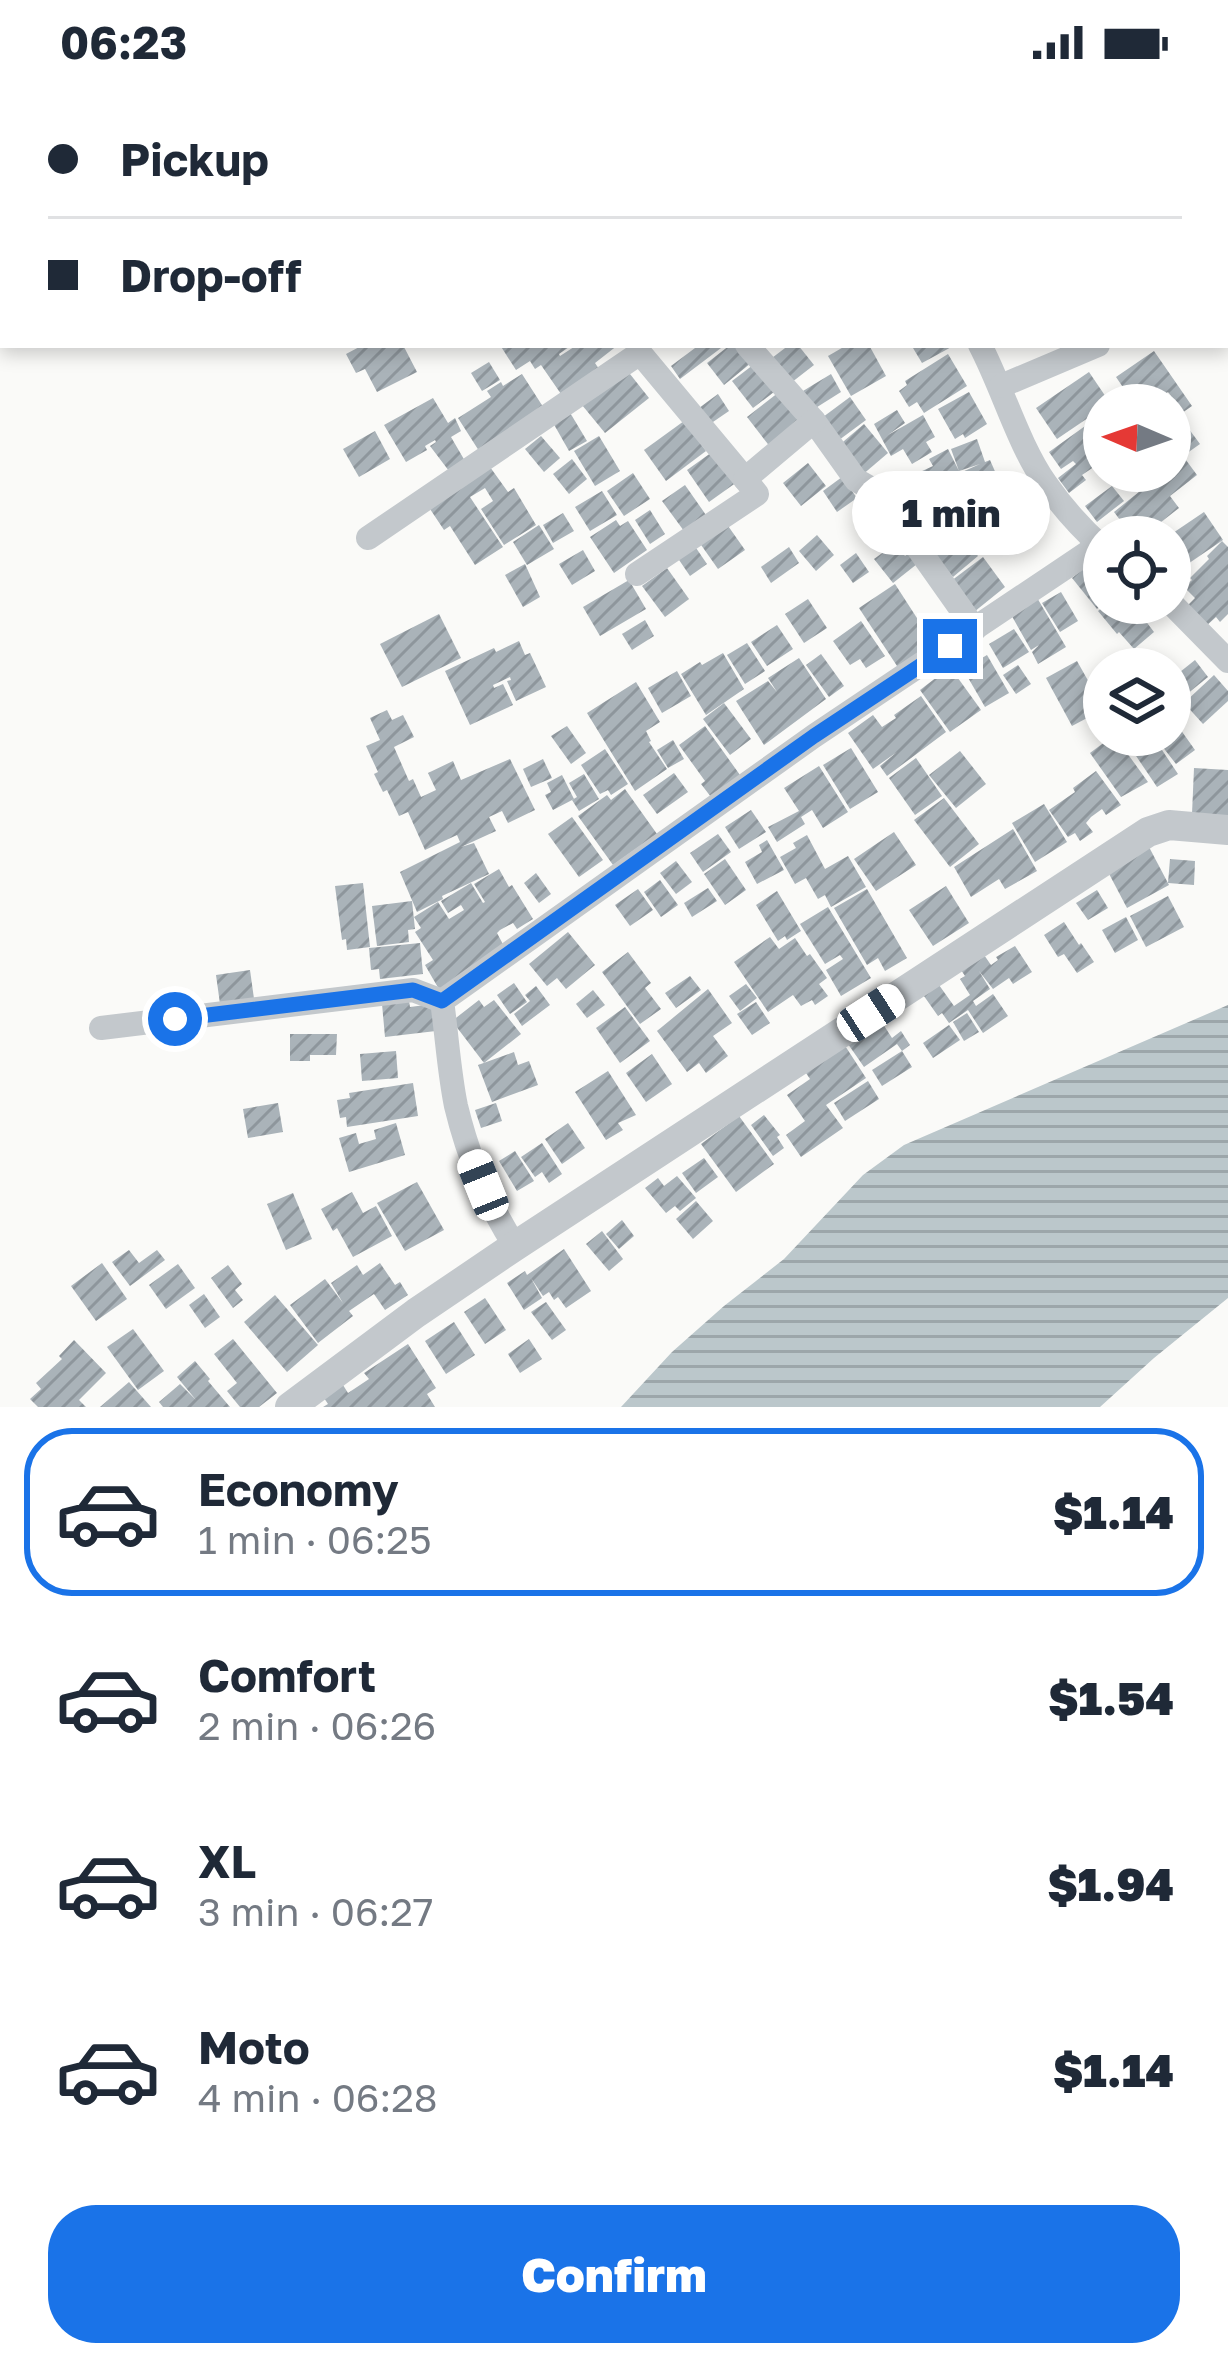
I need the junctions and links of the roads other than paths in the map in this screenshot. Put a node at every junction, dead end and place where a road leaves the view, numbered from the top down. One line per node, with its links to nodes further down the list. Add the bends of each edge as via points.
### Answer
1 (750, 348): 5 (street)
2 (981, 348): 4 (street)
3 (1091, 348): 4 (street)
4 (1000, 386): 7 (street, via 1046,484)
5 (814, 421): 6 (street); 12 (street, via 856,480 879,493)
6 (745, 479): 8 (street, via 640,353); 10 (street, via 757,494)
7 (1083, 526)
8 (368, 538)
9 (1083, 559): 12 (street)
10 (637, 574)
11 (1191, 623): 13 (street)
12 (975, 629): 15 (street)
13 (1228, 661)
14 (1228, 830): 17 (street, via 1169,825 1148,832)
15 (442, 1001): 16 (street, via 413,990); 17 (street, via 466,1140)
16 (101, 1028)
17 (515, 1246): 18 (street)
18 (290, 1407)

